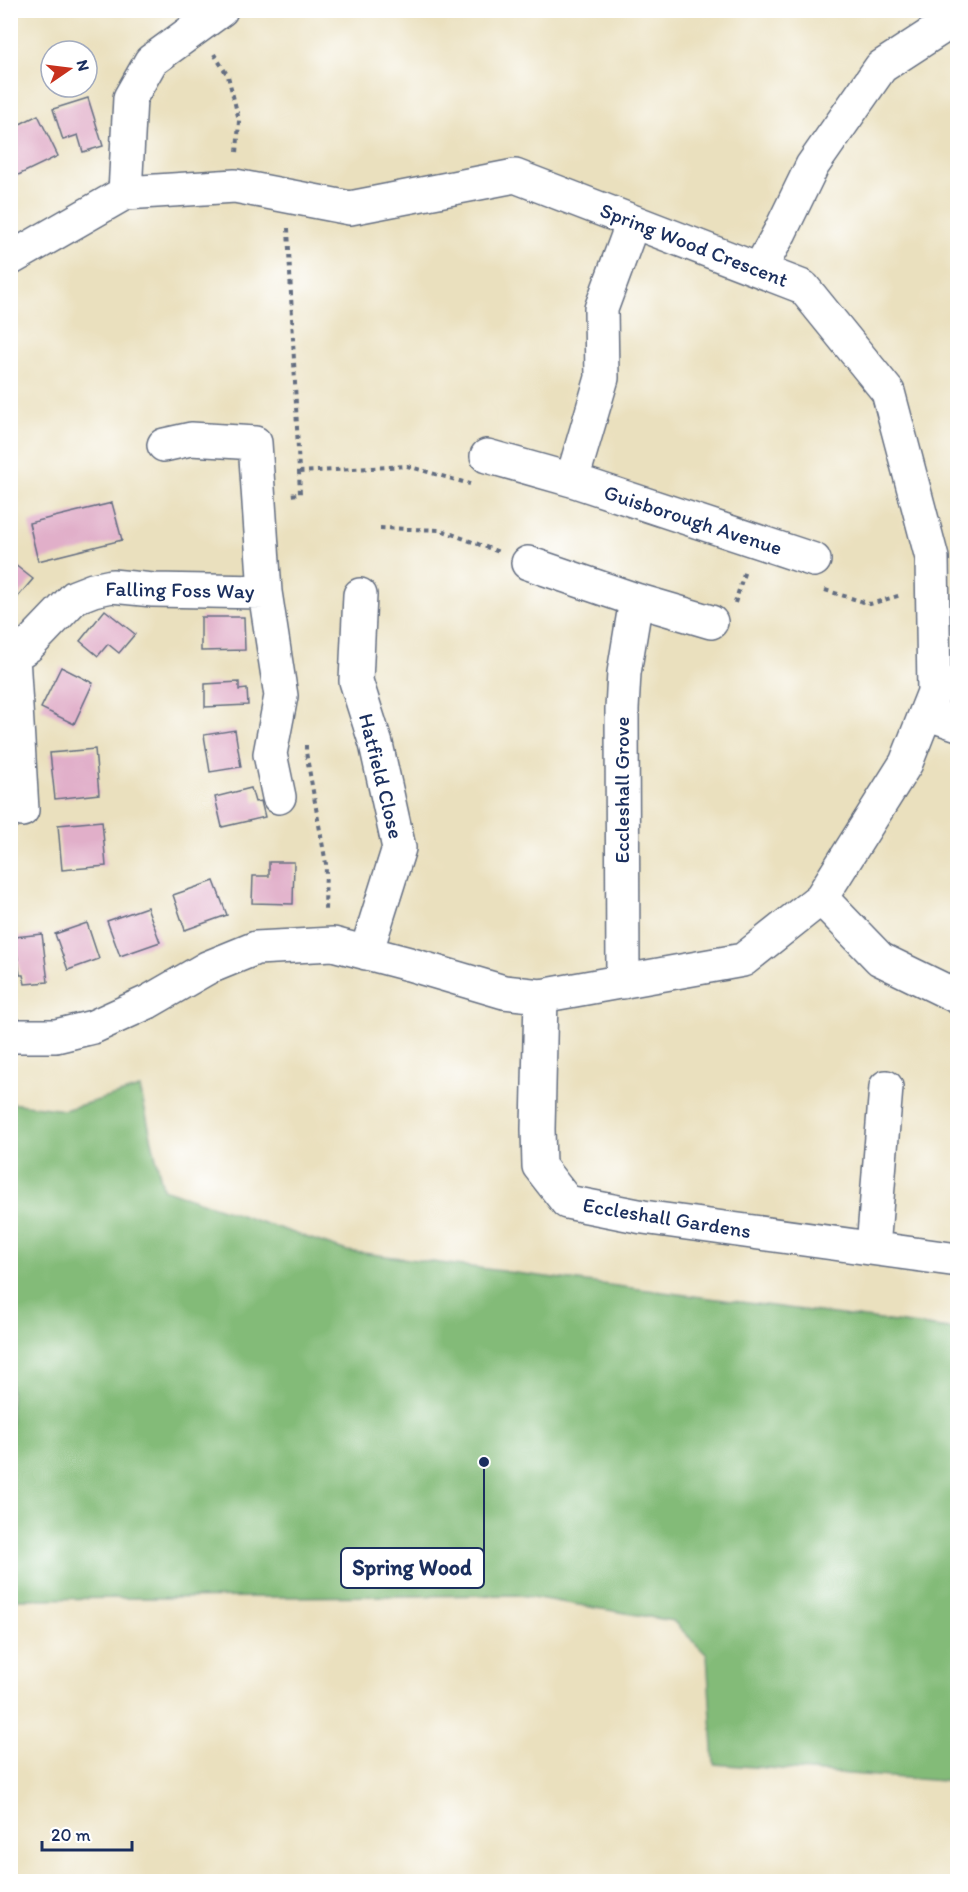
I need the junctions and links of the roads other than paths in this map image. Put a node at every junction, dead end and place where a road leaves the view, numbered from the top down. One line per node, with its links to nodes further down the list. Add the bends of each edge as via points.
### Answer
1 (954, 10): 2 (street)
2 (957, 16): 7 (street, via 881,67 812,166)
3 (209, 19): 4 (street, via 151,61 130,98)
4 (125, 193): 5 (street, Spring Wood Crescent, via 235,186 350,208 515,176); 6 (street, Spring Wood Crescent)
5 (633, 222): 7 (street, Spring Wood Crescent); 10 (street, via 601,309 602,378)
6 (10, 260)
7 (759, 270): 11 (street, Spring Wood Crescent, via 803,286 888,392)
8 (164, 445): 14 (street, Falling Foss Way, via 191,439 255,443)
9 (487, 456): 10 (street, Guisborough Avenue)
10 (572, 480): 12 (street, Guisborough Avenue)
11 (945, 557): 19 (street, Spring Wood Crescent, via 934,692)
12 (814, 560)
13 (528, 562): 16 (street)
14 (265, 592): 18 (street, Falling Foss Way, via 112,586 93,590 75,597 28,646); 21 (street, Falling Foss Way, via 281,696 270,754)
15 (360, 595): 24 (street, Hatfield Close, via 356,681 376,744 399,848)
16 (636, 600): 17 (street); 25 (street, Eccleshall Grove, via 622,710)
17 (711, 622)
18 (12, 655): 22 (street, Falling Foss Way)
19 (926, 713): 20 (street); 23 (street, Spring Wood Crescent, via 906,763)
20 (957, 724)
21 (279, 797)
22 (22, 810)
23 (821, 898): 25 (street, Spring Wood Crescent, via 743,960); 27 (street, via 880,959)
24 (366, 953): 26 (street, Spring Wood Crescent, via 504,992); 28 (street, Spring Wood Crescent, via 333,944 256,948 207,968 148,1002 93,1027 56,1036)
25 (623, 982): 26 (street, Spring Wood Crescent)
26 (541, 996): 30 (street, Eccleshall Gardens, via 539,1166 567,1202 643,1217)
27 (957, 997)
28 (10, 1036)
29 (886, 1087): 30 (street)
30 (873, 1248): 31 (street, Eccleshall Gardens)
31 (957, 1260)

